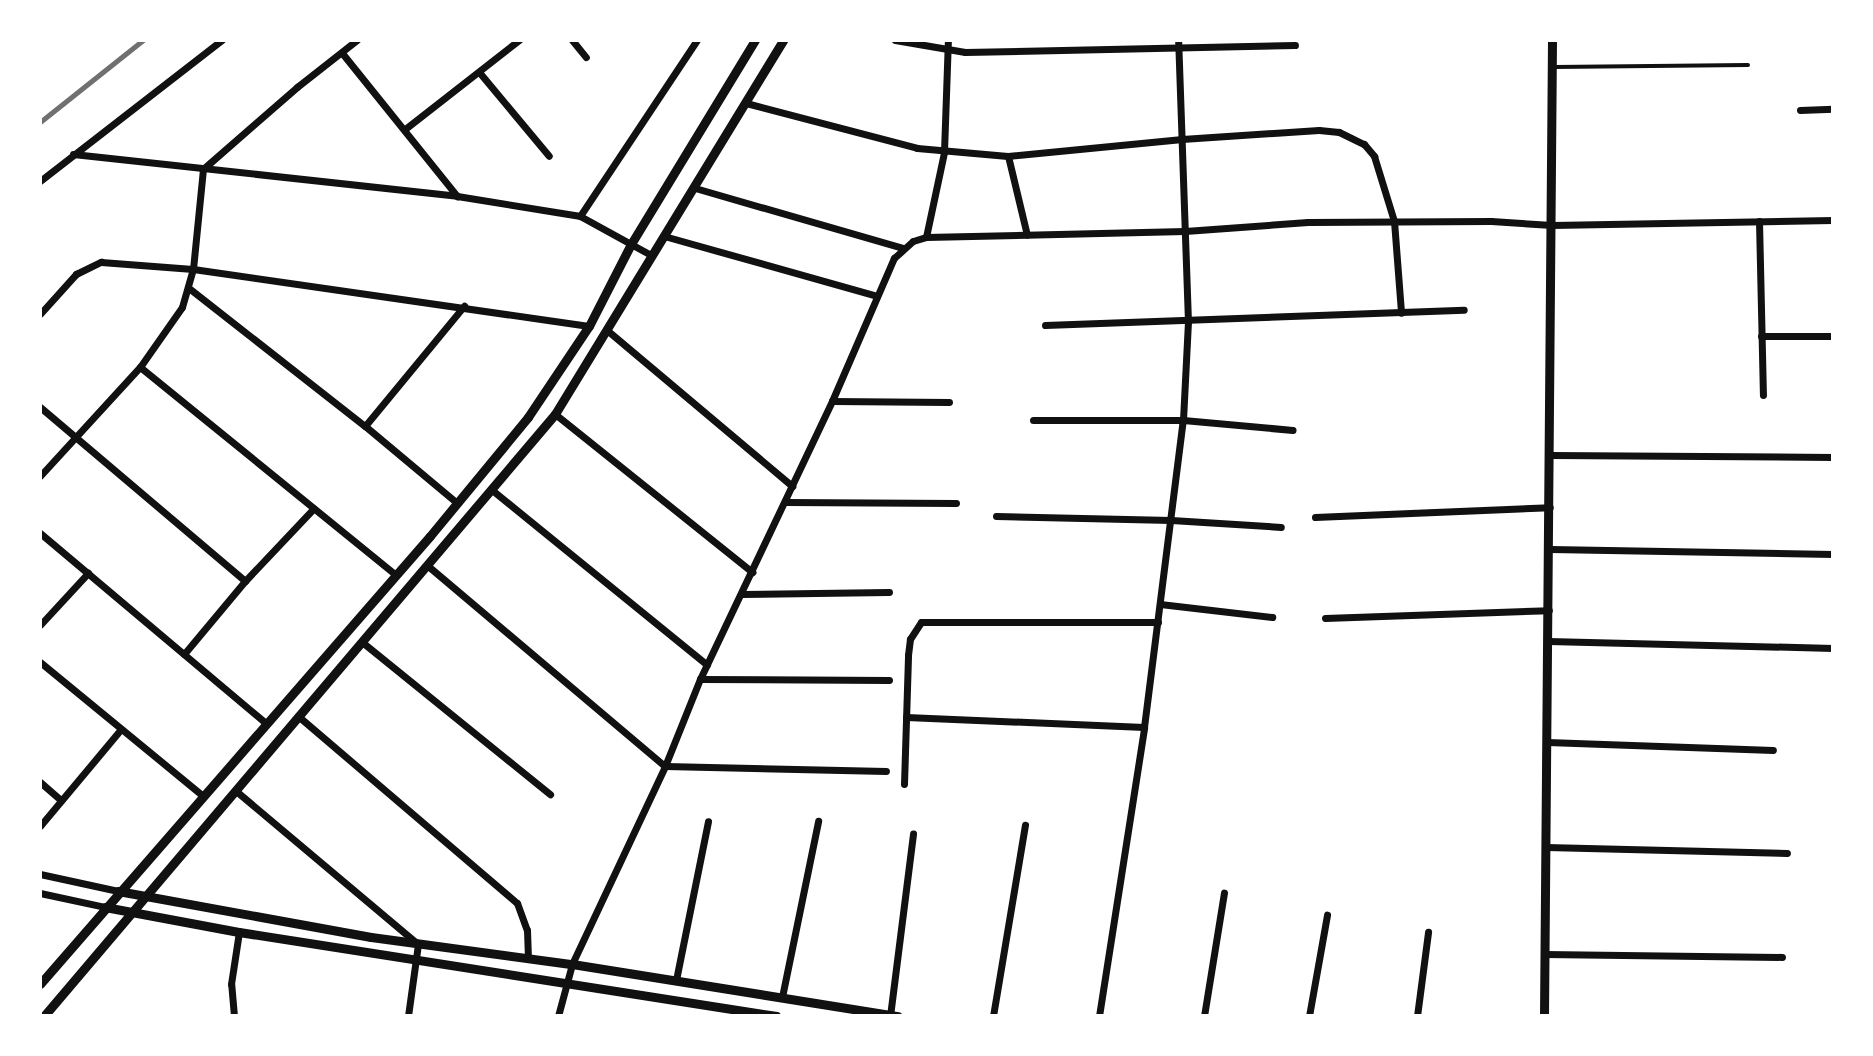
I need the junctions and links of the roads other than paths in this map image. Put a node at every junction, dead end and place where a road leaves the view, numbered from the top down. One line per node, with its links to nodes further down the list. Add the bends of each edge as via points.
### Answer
1 (222, 40): 25 (street)
2 (357, 40): 14 (street)
3 (519, 40): 18 (street)
4 (572, 40): 15 (street)
5 (697, 40): 32 (street)
6 (755, 40): 41 (street)
7 (783, 40): 19 (street)
8 (895, 40): 13 (street)
9 (948, 40): 13 (street)
10 (1552, 40): 17 (street)
11 (1178, 44): 12 (street); 13 (street); 23 (street)
12 (1295, 45)
13 (950, 51): 24 (street)
14 (342, 53): 22 (street); 28 (street)
15 (586, 57)
16 (1748, 65): 17 (lane)
17 (1552, 67): 36 (street)
18 (479, 72): 22 (street); 26 (street)
19 (746, 103): 24 (street); 30 (street)
20 (1833, 109): 21 (street)
21 (1800, 110)
22 (405, 129): 31 (street)
23 (1182, 139): 27 (street); 34 (street, via 1339,132 1364,144 1374,156); 37 (street)
24 (944, 152): 27 (street); 40 (street)
25 (73, 154): 28 (street); 29 (street)
26 (549, 156)
27 (1008, 156): 38 (street)
28 (203, 169): 31 (street); 44 (street)
29 (40, 181)
30 (695, 188): 39 (street); 42 (street)
31 (457, 196): 32 (street)
32 (580, 216): 41 (street)
33 (1833, 220): 35 (street)
34 (1394, 221): 36 (street); 37 (street); 49 (street)
35 (1759, 221): 36 (street); 55 (street)
36 (1552, 225): 68 (street)
37 (1185, 231): 38 (street); 51 (street)
38 (1027, 235): 40 (street)
39 (664, 236): 43 (street); 46 (street)
40 (926, 237): 42 (street)
41 (631, 244): 43 (street); 53 (street)
42 (903, 248): 46 (street)
43 (651, 255): 54 (street)
44 (193, 269): 45 (street); 47 (street); 50 (street, via 101,262 87,266)
45 (190, 289): 57 (street); 65 (street)
46 (877, 296): 59 (street)
47 (464, 306): 53 (street); 65 (street)
48 (1464, 310): 49 (street)
49 (1401, 313): 51 (street)
50 (40, 314)
51 (1188, 322): 52 (street); 64 (street)
52 (1045, 325)
53 (589, 326): 73 (street, via 528,417)
54 (608, 331): 62 (street); 71 (street)
55 (1761, 336): 56 (street); 58 (street)
56 (1833, 336)
57 (140, 367): 67 (street); 77 (street)
58 (1763, 395)
59 (832, 401): 60 (street); 71 (street)
60 (949, 402)
61 (40, 407): 67 (street)
62 (555, 414): 72 (street); 86 (street)
63 (1033, 420): 64 (street)
64 (1183, 420): 66 (street); 80 (street)
65 (365, 426): 73 (street)
66 (1293, 430)
67 (76, 436): 70 (street); 89 (street)
68 (1550, 455): 69 (street); 76 (street)
69 (1833, 457)
70 (40, 476)
71 (792, 486): 74 (street)
72 (492, 490): 85 (street); 103 (street)
73 (456, 502): 88 (street)
74 (785, 502): 75 (street); 86 (street)
75 (956, 503)
76 (1550, 507): 79 (street); 83 (street)
77 (314, 508): 88 (street); 89 (street)
78 (996, 516): 80 (street)
79 (1315, 517)
80 (1171, 520): 81 (street); 92 (street)
81 (1281, 527)
82 (40, 533): 87 (street)
83 (1550, 549): 84 (street); 93 (street)
84 (1833, 554)
85 (428, 566): 99 (street); 113 (street)
86 (752, 572): 91 (street)
87 (88, 573): 97 (street); 101 (street)
88 (395, 574): 108 (street)
89 (245, 581): 101 (street)
90 (889, 592): 91 (street)
91 (741, 594): 103 (street)
92 (1160, 604): 94 (street); 96 (street)
93 (1549, 610): 95 (street); 98 (street)
94 (1272, 617)
95 (1325, 618)
96 (1158, 622): 107 (street, via 921,622 910,639); 109 (street)
97 (40, 625)
98 (1548, 641): 100 (street); 111 (street)
99 (362, 642): 106 (street); 118 (street)
100 (1833, 648)
101 (184, 654): 108 (street)
102 (40, 662): 110 (street)
103 (707, 665): 104 (street)
104 (700, 679): 105 (street); 113 (street)
105 (889, 680)
106 (298, 716): 117 (street); 141 (street, via 517,903 527,930)
107 (906, 717): 109 (street); 116 (street)
108 (266, 723): 119 (street)
109 (1144, 727): 155 (street)
110 (121, 729): 119 (street); 120 (street)
111 (1547, 742): 112 (street); 126 (street)
112 (1773, 750)
113 (665, 766): 114 (street); 143 (street)
114 (886, 771)
115 (40, 782): 120 (street)
116 (904, 784)
117 (236, 791): 132 (street); 138 (street)
118 (550, 794)
119 (203, 796): 129 (street)
120 (61, 800): 124 (street)
121 (708, 821): 144 (street)
122 (818, 821): 147 (street)
123 (1025, 825): 154 (street)
124 (40, 826)
125 (913, 833): 153 (street)
126 (1546, 847): 127 (street); 139 (street)
127 (1787, 853)
128 (40, 874): 129 (street)
129 (118, 891): 132 (street); 133 (street)
130 (40, 893): 133 (street)
131 (1224, 893): 156 (street)
132 (146, 897): 134 (street); 138 (street)
133 (105, 907): 134 (street); 146 (street)
134 (133, 912): 136 (street); 148 (street)
135 (1327, 915): 157 (street)
136 (239, 932): 142 (street); 149 (street, via 231,984)
137 (1428, 932): 158 (street)
138 (418, 944): 141 (street); 142 (street)
139 (1544, 954): 140 (street); 159 (street)
140 (1782, 957)
141 (528, 959): 143 (street)
142 (416, 960): 145 (street); 150 (street)
143 (572, 964): 144 (street); 145 (street)
144 (676, 980): 147 (street)
145 (567, 981): 151 (street); 152 (street)
146 (40, 984)
147 (782, 997): 153 (street)
148 (44, 1016)
149 (234, 1016)
150 (408, 1016)
151 (558, 1016)
152 (776, 1016)
153 (893, 1016)
154 (993, 1016)
155 (1099, 1016)
156 (1204, 1016)
157 (1309, 1016)
158 (1417, 1016)
159 (1544, 1016)

